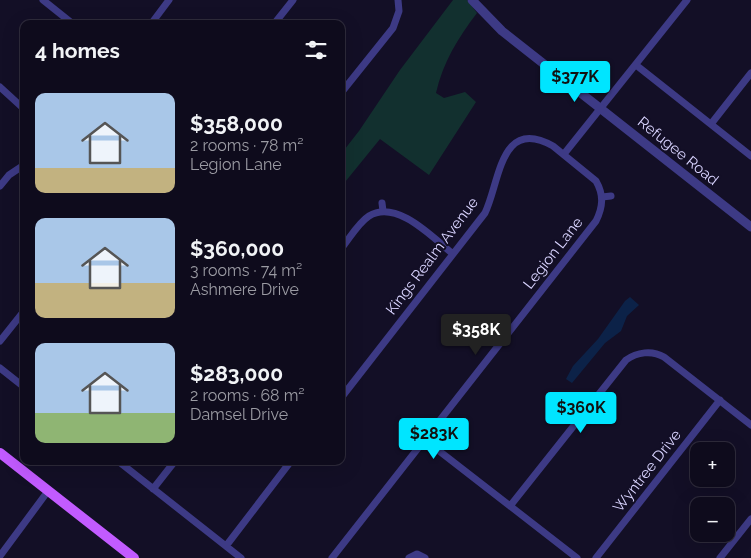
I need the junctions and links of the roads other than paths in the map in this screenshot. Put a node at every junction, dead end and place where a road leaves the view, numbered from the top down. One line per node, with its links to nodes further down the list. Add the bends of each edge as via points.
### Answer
1 (43, 0): 7 (street)
2 (168, 0): 8 (street)
3 (293, 0): 9 (street)
4 (398, 0): 13 (street, via 399,11 393,28)
5 (472, 0): 15 (street, Refugee Road, via 502,31)
6 (687, 0): 10 (street)
7 (68, 20)
8 (154, 20)
9 (277, 20)
10 (636, 64): 15 (street); 16 (street)
11 (751, 73): 16 (street)
12 (0, 87): 14 (street)
13 (345, 88)
14 (20, 105)
15 (601, 108): 17 (street); 25 (street, Refugee Road)
16 (711, 124): 18 (street)
17 (564, 154): 22 (street, via 596,181); 27 (street, Kings Realm Avenue, via 538,139 522,140 508,149 486,213)
18 (751, 156)
19 (20, 168): 20 (street)
20 (0, 186)
21 (611, 196): 22 (street)
22 (602, 197): 35 (street, Legion Lane, via 596,221)
23 (382, 203): 24 (street)
24 (383, 212): 26 (street, via 365,219); 27 (street, via 395,212 407,218)
25 (751, 227)
26 (345, 244)
27 (453, 254): 32 (street, Kings Realm Avenue)
28 (20, 316): 29 (street)
29 (0, 341)
30 (0, 368): 31 (street)
31 (20, 384)
32 (345, 393)
33 (720, 400): 34 (street); 42 (street, via 664,357 648,353 634,355 626,360); 52 (street, Wyntree Drive)
34 (751, 425)
35 (425, 440): 42 (street); 48 (street, Legion Lane)
36 (0, 453): 41 (main road)
37 (123, 465): 40 (street)
38 (172, 465): 40 (street)
39 (289, 465): 44 (street)
40 (153, 489): 44 (street)
41 (48, 491): 45 (street); 46 (main road)
42 (510, 506): 51 (street)
43 (751, 519): 53 (street)
44 (226, 546): 47 (street)
45 (1, 552)
46 (134, 558)
47 (241, 558)
48 (332, 558)
49 (409, 558): 50 (street, via 417,554)
50 (426, 558)
51 (577, 558)
52 (596, 558)
53 (720, 558)

